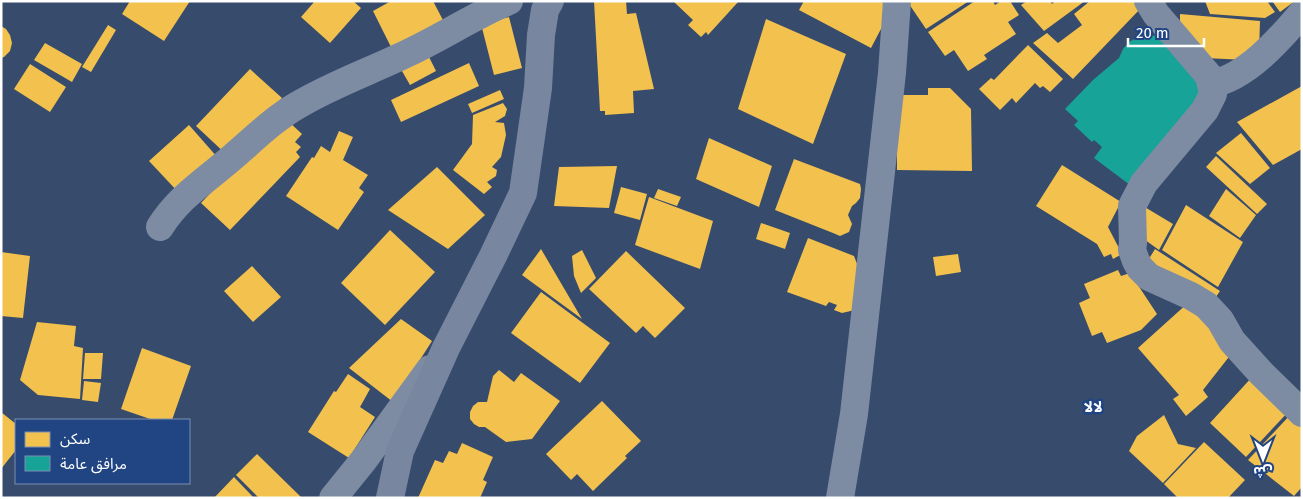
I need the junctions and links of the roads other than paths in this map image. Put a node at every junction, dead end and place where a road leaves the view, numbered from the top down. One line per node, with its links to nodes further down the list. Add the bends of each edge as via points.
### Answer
1 (509, 1): 7 (street, via 297,106 183,198)
2 (550, 1): 8 (main road, via 545,10 541,35 538,88 523,193)
3 (897, 1): 12 (street, via 854,414)
4 (1148, 1): 6 (street, via 1209,76)
5 (1302, 13): 6 (street, via 1252,64 1221,82)
6 (1211, 84): 9 (street, via 1212,94 1205,110 1144,183 1132,206 1132,250 1140,268 1149,277 1206,305 1220,320 1232,341)
7 (160, 227)
8 (446, 348): 10 (street); 11 (main road, via 400,452)
9 (1302, 413)
10 (333, 498)
11 (390, 498)
12 (840, 498)

